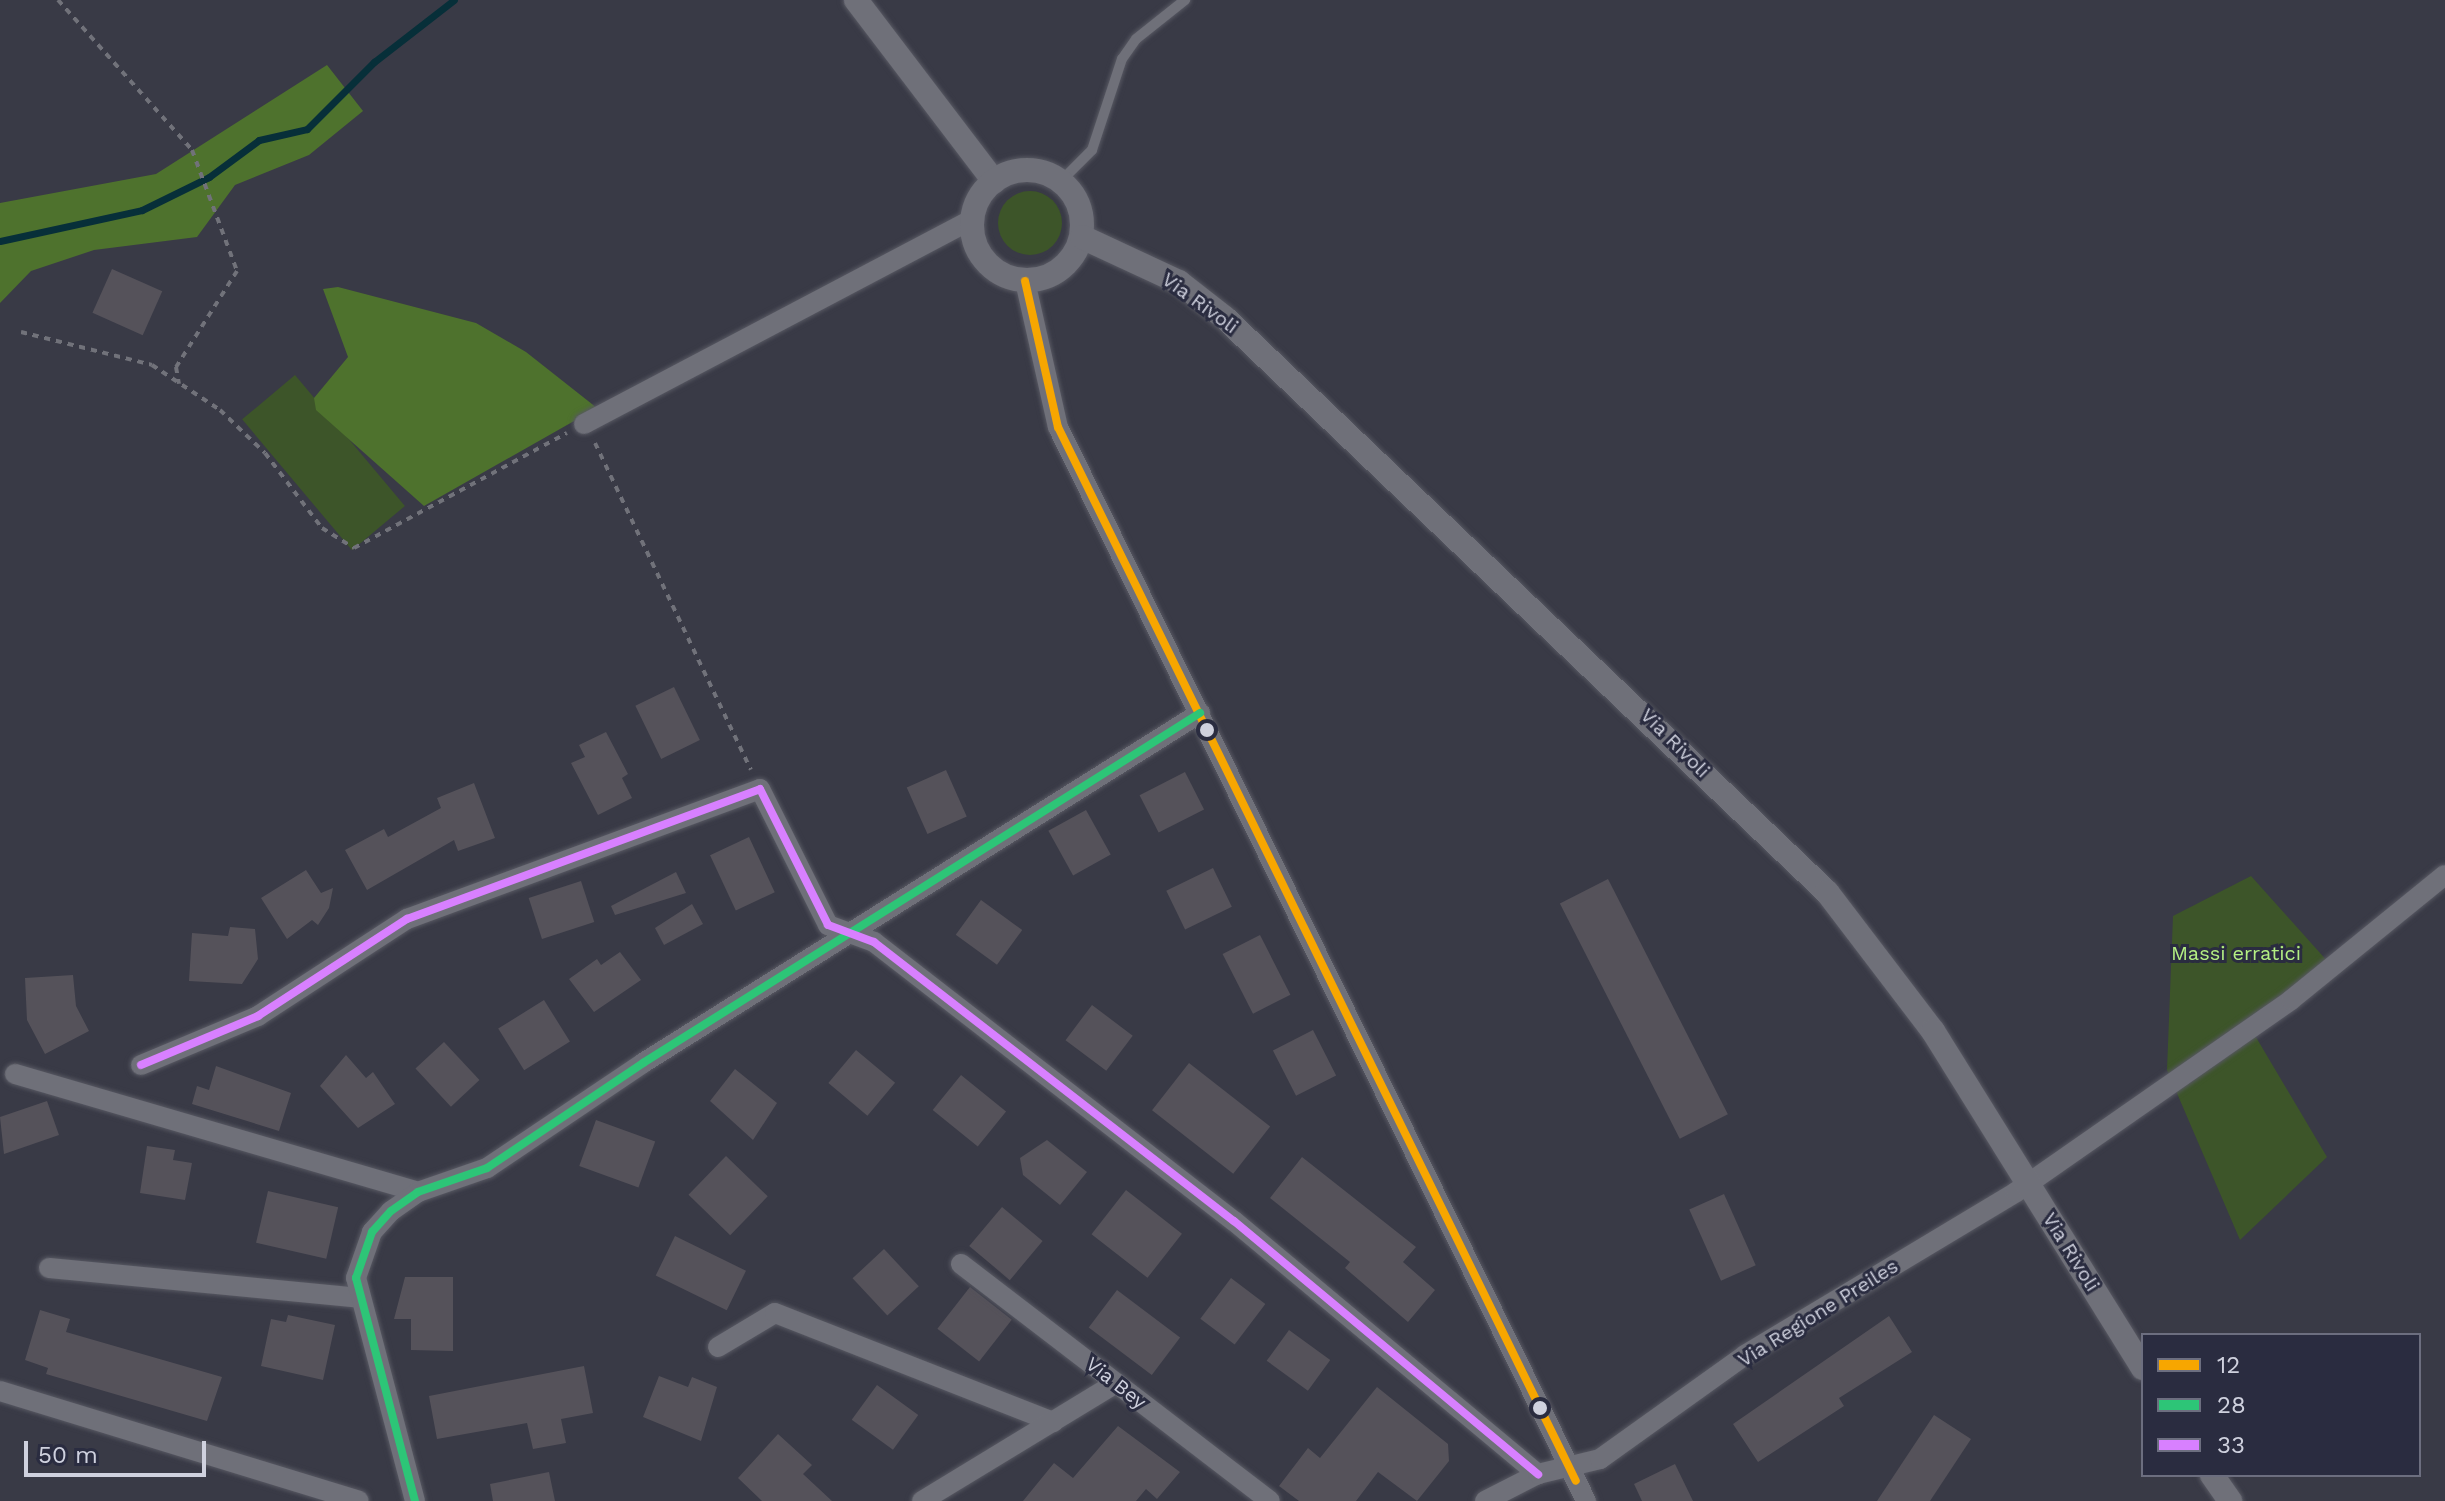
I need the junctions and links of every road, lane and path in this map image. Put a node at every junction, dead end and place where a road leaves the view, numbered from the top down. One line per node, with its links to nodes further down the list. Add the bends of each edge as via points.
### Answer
1 (58, 0): 10 (path, via 192,150 237,271 176,367)
2 (856, 0): 4 (street)
3 (1185, 0): 5 (lane, via 1136,39 1122,59 1092,150)
4 (994, 181): 5 (street, via 1034,170); 6 (street)
5 (1061, 181): 7 (street, via 1079,206)
6 (971, 220): 8 (street, via 980,255 1000,273); 11 (street)
7 (1082, 237): 8 (street, via 1055,274); 18 (street, Via Rivoli, via 1179,282 1225,318 1827,892 1933,1031)
8 (1025, 281): 12 (street, via 1058,427)
9 (21, 332): 10 (path, via 152,365)
10 (179, 386): 11 (path, via 220,410 265,453 322,528 354,548)
11 (584, 424): 13 (path)
12 (1200, 713): 15 (street); 28 (street)
13 (760, 789): 15 (street, via 828,925); 16 (street, via 407,919 258,1016)
14 (2445, 875): 18 (street, Via Regione Preiles, via 2291,1000)
15 (851, 932): 19 (street, via 487,1168); 29 (street, via 874,942 1234,1221)
16 (141, 1065)
17 (15, 1074): 19 (street)
18 (2028, 1183): 24 (street, Via Rivoli); 28 (street, Via Regione Preiles, via 1745,1355 1600,1459)
19 (418, 1192): 22 (street, via 372,1232 356,1278)
20 (961, 1264): 25 (street, Via Bey)
21 (49, 1268): 22 (street)
22 (358, 1298): 32 (street)
23 (718, 1347): 27 (street, via 775,1313)
24 (2141, 1365)
25 (1116, 1383): 27 (street); 34 (street, Via Bey)
26 (0, 1391): 31 (street)
27 (1053, 1422): 33 (street)
28 (1570, 1468): 29 (street); 36 (street)
29 (1538, 1474): 35 (street)
30 (2213, 1477): 37 (street)
31 (359, 1501)
32 (415, 1501)
33 (922, 1501)
34 (1270, 1501)
35 (1485, 1501)
36 (1586, 1501)
37 (2230, 1501)

